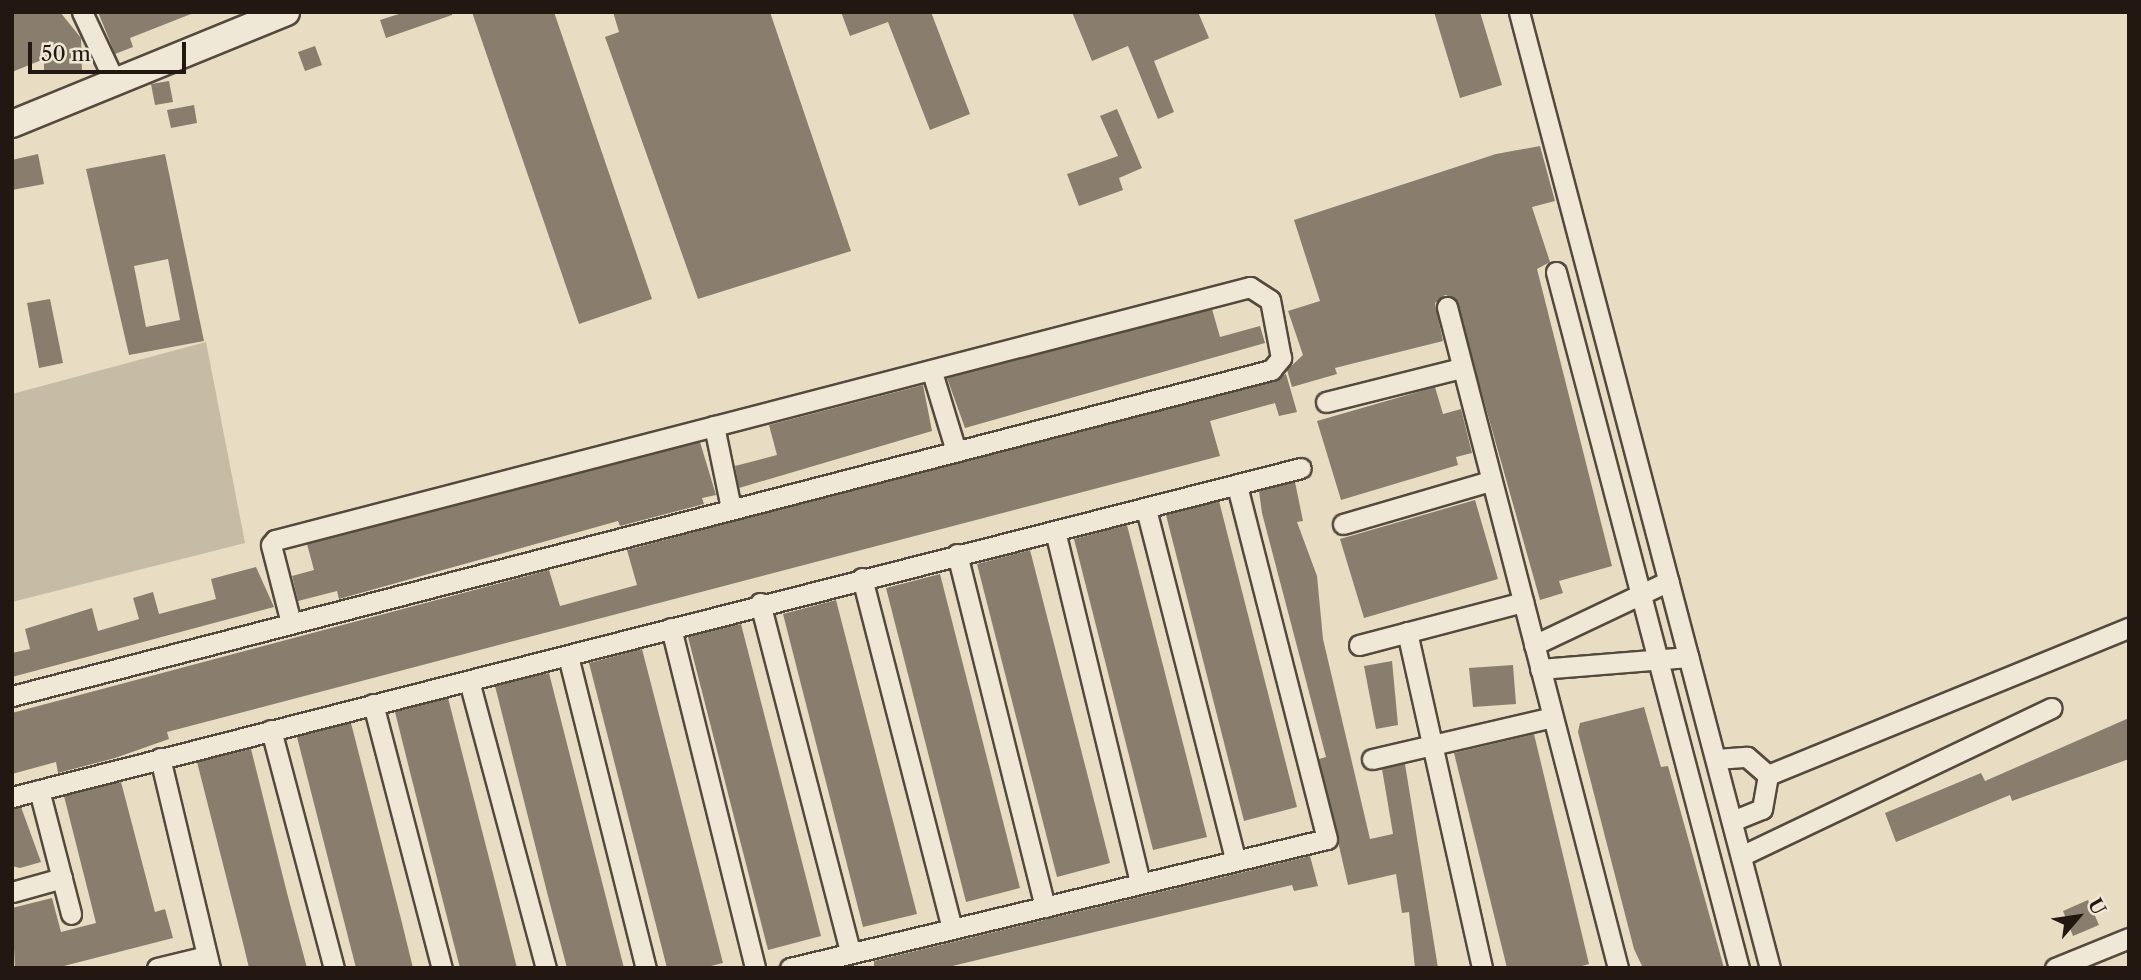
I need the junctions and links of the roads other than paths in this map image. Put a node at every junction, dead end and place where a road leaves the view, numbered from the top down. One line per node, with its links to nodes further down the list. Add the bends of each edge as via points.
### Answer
1 (82, 12): 4 (street)
2 (286, 12): 4 (main road)
3 (1519, 12): 22 (street)
4 (114, 80): 5 (main road)
5 (12, 124)
6 (1556, 272): 23 (street)
7 (1447, 307): 8 (street)
8 (1461, 368): 10 (street); 14 (street)
9 (932, 372): 11 (street); 12 (street); 12 (street, via 1250,287 1270,300 1281,358 1271,370)
10 (1326, 402)
11 (714, 426): 16 (street); 26 (street, via 275,540 271,545)
12 (956, 451): 16 (street)
13 (1301, 468): 15 (street)
14 (1490, 481): 18 (street); 24 (street)
15 (1237, 486): 17 (street); 51 (street, via 1327,833 1322,842)
16 (732, 508): 26 (street)
17 (1146, 509): 19 (street); 51 (street)
18 (1343, 524)
19 (1055, 531): 20 (street); 53 (street)
20 (957, 554): 21 (street); 55 (street)
21 (862, 578): 25 (street); 57 (street)
22 (1669, 581): 23 (street); 33 (street)
23 (1639, 595): 31 (street); 34 (street)
24 (1523, 602): 29 (street); 31 (street)
25 (760, 603): 27 (street); 59 (street)
26 (291, 623): 37 (street)
27 (671, 628): 32 (street); 66 (street)
28 (2129, 628): 46 (street)
29 (1407, 632): 30 (street); 42 (street)
30 (1359, 645)
31 (1534, 645): 35 (street)
32 (568, 656): 36 (street); 65 (street)
33 (1689, 657): 34 (street); 45 (street)
34 (1656, 660): 35 (street); 70 (street)
35 (1540, 669): 40 (street)
36 (469, 681): 38 (street); 64 (street)
37 (12, 696)
38 (373, 704): 41 (street); 63 (street)
39 (2051, 708): 50 (street)
40 (1552, 717): 42 (street); 69 (street)
41 (271, 730): 43 (street); 62 (street)
42 (1431, 748): 44 (street); 68 (street)
43 (160, 758): 47 (street); 60 (street)
44 (1372, 760)
45 (1716, 760): 46 (street, via 1747,757); 49 (street)
46 (1768, 775): 49 (street, via 1762,809)
47 (39, 790): 48 (street); 52 (street)
48 (12, 797)
49 (1732, 821): 50 (street)
50 (1741, 856): 71 (street)
51 (1235, 859): 53 (street)
52 (62, 878): 54 (street); 56 (street)
53 (1140, 882): 55 (street)
54 (12, 892)
55 (1045, 907): 57 (street)
56 (71, 914)
57 (952, 929): 59 (street)
58 (2129, 938): 72 (street)
59 (850, 952): 67 (street)
60 (208, 962): 61 (street)
61 (157, 968)
62 (334, 968)
63 (442, 968)
64 (546, 968)
65 (646, 968)
66 (755, 968)
67 (790, 968)
68 (1482, 968)
69 (1618, 968)
70 (1739, 968)
71 (1770, 968)
72 (2055, 968)

